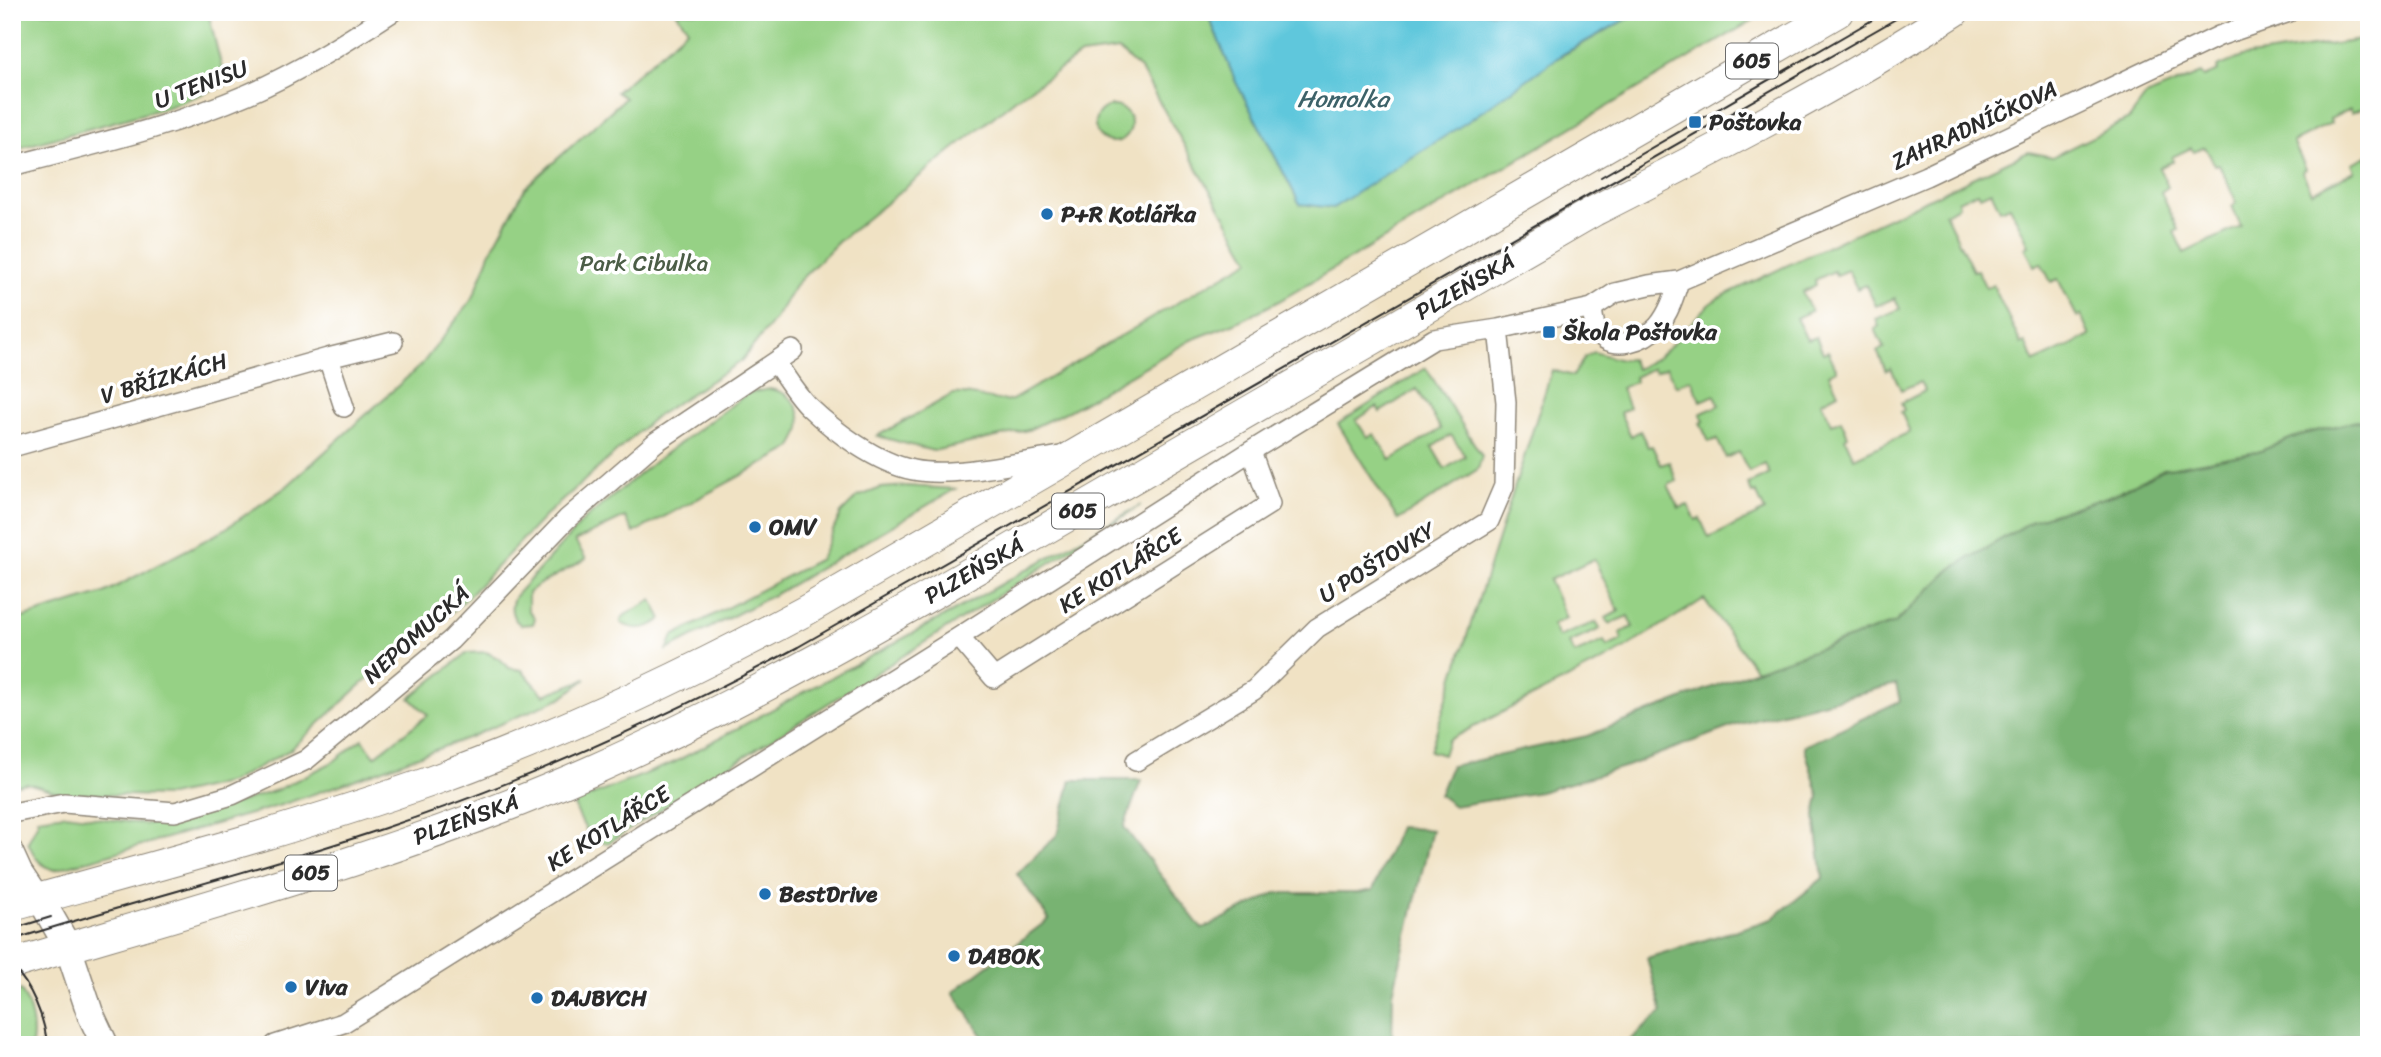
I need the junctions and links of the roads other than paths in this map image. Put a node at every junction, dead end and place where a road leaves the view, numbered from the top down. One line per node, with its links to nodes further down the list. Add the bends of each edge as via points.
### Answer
1 (392, 12): 5 (street, U TENISU, via 339,47 249,94 166,125)
2 (1838, 12): 18 (main road, PLZEŇSKÁ / 605)
3 (1954, 12): 8 (main road, PLZEŇSKÁ / 605)
4 (2289, 12): 6 (street, ZAHRADNÍČKOVA, via 2219,36 1926,176)
5 (12, 166)
6 (1679, 281): 7 (street, ZAHRADNÍČKOVA, via 1615,293); 7 (street, via 1657,327 1634,341 1619,344 1599,334)
7 (1592, 308): 9 (street, ZAHRADNÍČKOVA)
8 (1414, 316): 10 (street); 24 (main road, PLZEŇSKÁ / 605, via 933,595 692,724 550,788 431,833)
9 (1498, 328): 10 (street, ZAHRADNÍČKOVA); 20 (street, U POŠTOVKY, via 1506,402 1504,486 1489,521 1317,628 1254,690)
10 (1434, 339): 17 (street, KE KOTLÁŘCE)
11 (393, 342): 13 (street, V BŘÍZKÁCH)
12 (793, 350): 14 (street, NEPOMUCKÁ)
13 (328, 358): 15 (street); 16 (street, V BŘÍZKÁCH)
14 (776, 363): 18 (street, via 807,405 854,443 913,470 954,471); 21 (street, NEPOMUCKÁ, via 656,442 567,519 451,640 306,760 232,795 175,812 64,803)
15 (344, 407)
16 (12, 447)
17 (1251, 451): 19 (street, KE KOTLÁŘCE); 19 (street, KE KOTLÁŘCE, via 1270,504 994,678)
18 (1073, 454): 23 (main road, PLZEŇSKÁ / 605, via 805,611 592,716 367,802)
19 (959, 637): 27 (street, KE KOTLÁŘCE, via 343,1023)
20 (1136, 761)
21 (12, 813)
22 (12, 849): 23 (street, via 22,871)
23 (26, 902): 24 (street)
24 (68, 947): 25 (main road, PLZEŇSKÁ / 605); 26 (street)
25 (12, 964)
26 (105, 1045)
27 (275, 1045)

